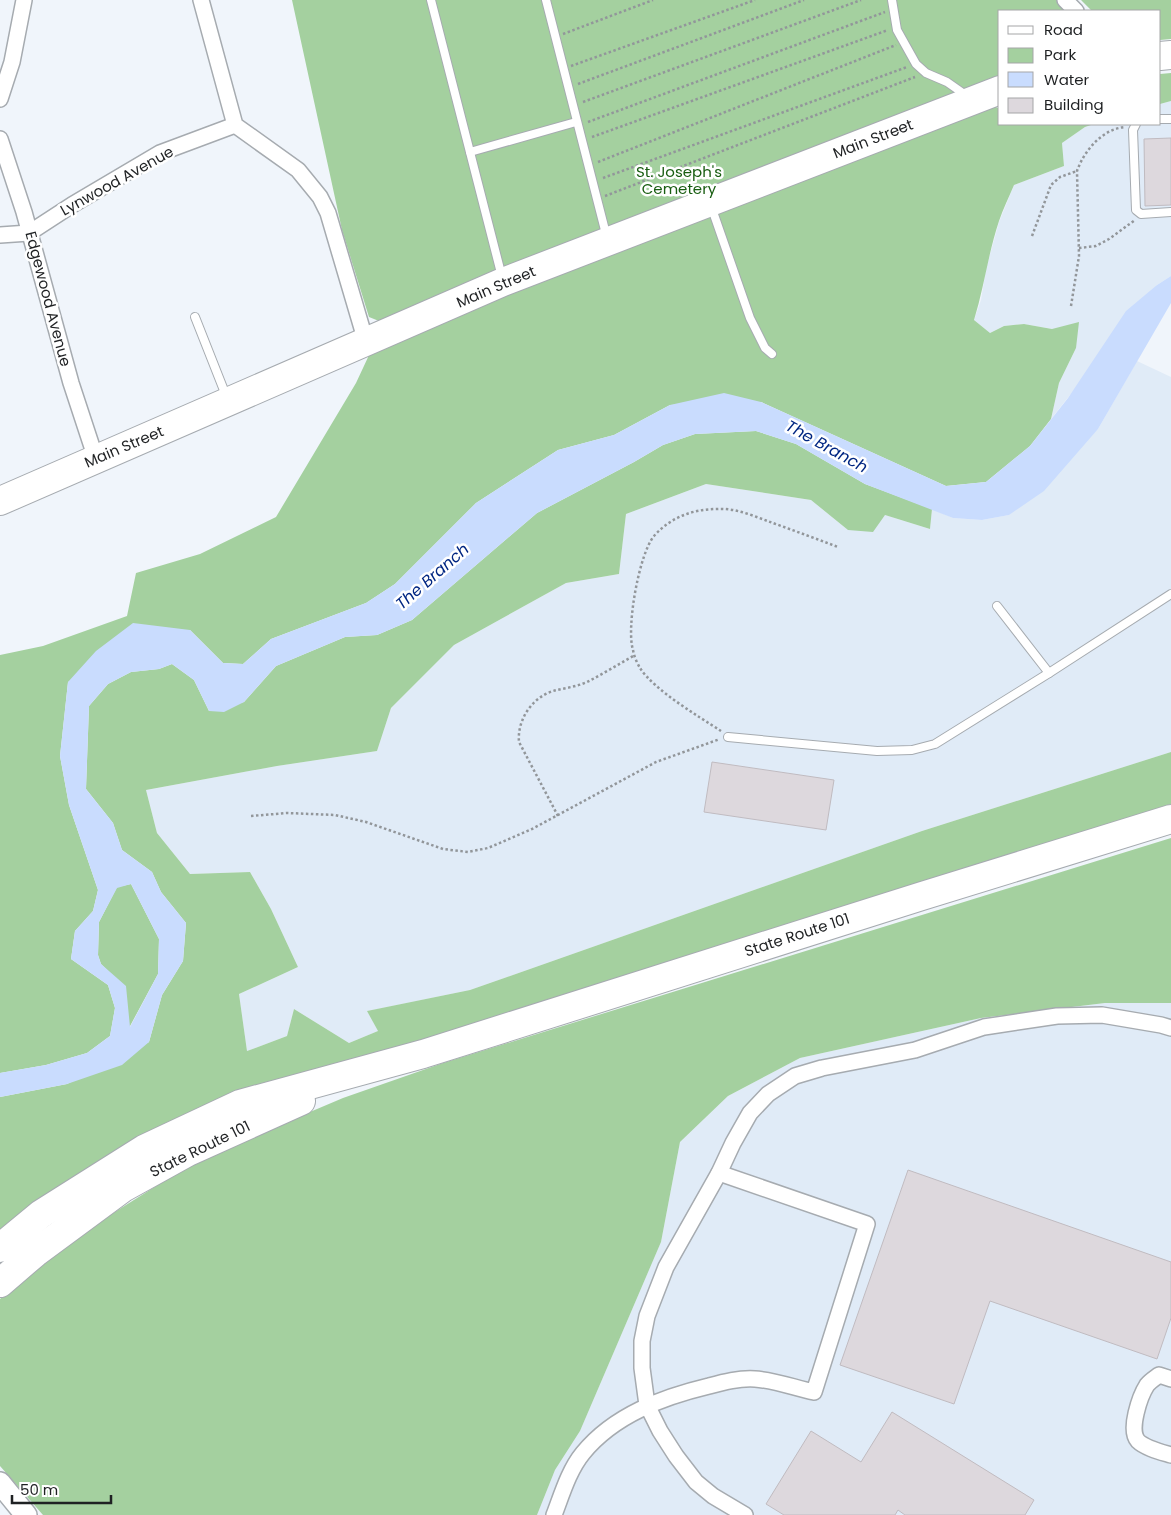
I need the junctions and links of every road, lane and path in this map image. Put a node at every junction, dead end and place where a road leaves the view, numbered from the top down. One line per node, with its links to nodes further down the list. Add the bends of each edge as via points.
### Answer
1 (24, 0): 20 (street, via 12,62)
2 (201, 0): 24 (street)
3 (432, 0): 28 (lane)
4 (546, 0): 13 (lane)
5 (653, 0): 13 (path)
6 (755, 0): 16 (path)
7 (804, 0): 18 (path)
8 (861, 0): 22 (path)
9 (1065, 0): 11 (street)
10 (893, 4): 12 (lane); 23 (path)
11 (1075, 10)
12 (896, 27): 14 (lane); 27 (path)
13 (555, 37): 16 (lane)
14 (903, 42): 15 (lane); 29 (path)
15 (916, 64): 17 (lane); 31 (path)
16 (563, 69): 18 (lane)
17 (926, 73): 21 (lane, via 958,88); 32 (path)
18 (568, 88): 22 (lane)
19 (998, 91): 21 (highway, Main Street)
20 (0, 99)
21 (973, 100): 33 (highway, Main Street)
22 (572, 106): 23 (lane)
23 (577, 124): 27 (lane); 28 (lane)
24 (235, 125): 36 (street, Lynwood Avenue, via 160,153); 44 (street, via 298,170 320,196 328,213)
25 (1135, 125): 30 (path, via 1110,131 1094,143); 35 (lane, via 1134,206)
26 (0, 140): 36 (street, Edgewood Avenue)
27 (581, 141): 29 (lane)
28 (470, 152): 41 (lane)
29 (588, 166): 31 (lane)
30 (1077, 171): 38 (path, via 1051,184); 40 (path)
31 (592, 182): 32 (lane)
32 (597, 200): 39 (lane)
33 (710, 202): 39 (highway, Main Street); 45 (lane, via 750,318 762,343)
34 (1171, 212): 35 (lane)
35 (1141, 214): 40 (path, via 1109,239 1096,246)
36 (29, 232): 37 (street, Lynwood Avenue); 47 (street, Edgewood Avenue)
37 (0, 235)
38 (1032, 236)
39 (608, 242): 41 (highway, Main Street)
40 (1079, 248): 42 (path)
41 (504, 282): 44 (highway, Main Street)
42 (1071, 306)
43 (194, 317): 46 (lane)
44 (366, 342): 46 (highway, Main Street)
45 (772, 354)
46 (229, 402): 47 (highway, Main Street)
47 (96, 459): 48 (highway, Main Street)
48 (0, 501)
49 (838, 547): 52 (path, via 743,512 720,508 677,517 653,538 645,554 632,615 632,649)
50 (1171, 594): 53 (lane)
51 (997, 606): 53 (lane)
52 (635, 655): 54 (path, via 649,679); 56 (path, via 586,682 536,700 521,721 519,742)
53 (1049, 673): 54 (lane, via 950,736 912,750 877,751)
54 (728, 737): 56 (path, via 656,762)
55 (251, 816): 56 (path, via 287,813 335,815 366,822 443,849 468,852 488,848)
56 (558, 816)
57 (1171, 819): 59 (highway, State Route 101)
58 (1171, 1028): 60 (street, via 1102,1015 1057,1016 984,1027 914,1050 796,1076 768,1094 750,1113)
59 (423, 1054): 61 (highway, State Route 101, via 240,1104 144,1149 41,1214); 62 (highway, State Route 101, via 304,1100 188,1152 123,1188)
60 (719, 1173): 64 (street, via 666,1267 647,1316 642,1341 642,1368); 64 (street, via 867,1224 814,1392 755,1379 735,1380 691,1390)
61 (0, 1248)
62 (0, 1283)
63 (1171, 1379): 65 (street, via 1159,1375 1148,1383 1134,1422 1134,1435 1140,1443)
64 (648, 1405): 68 (street, via 609,1429 583,1453 571,1472); 69 (street, via 660,1431 696,1482)
65 (1171, 1455)
66 (0, 1483): 67 (street)
67 (14, 1503)
68 (554, 1515)
69 (746, 1515)

